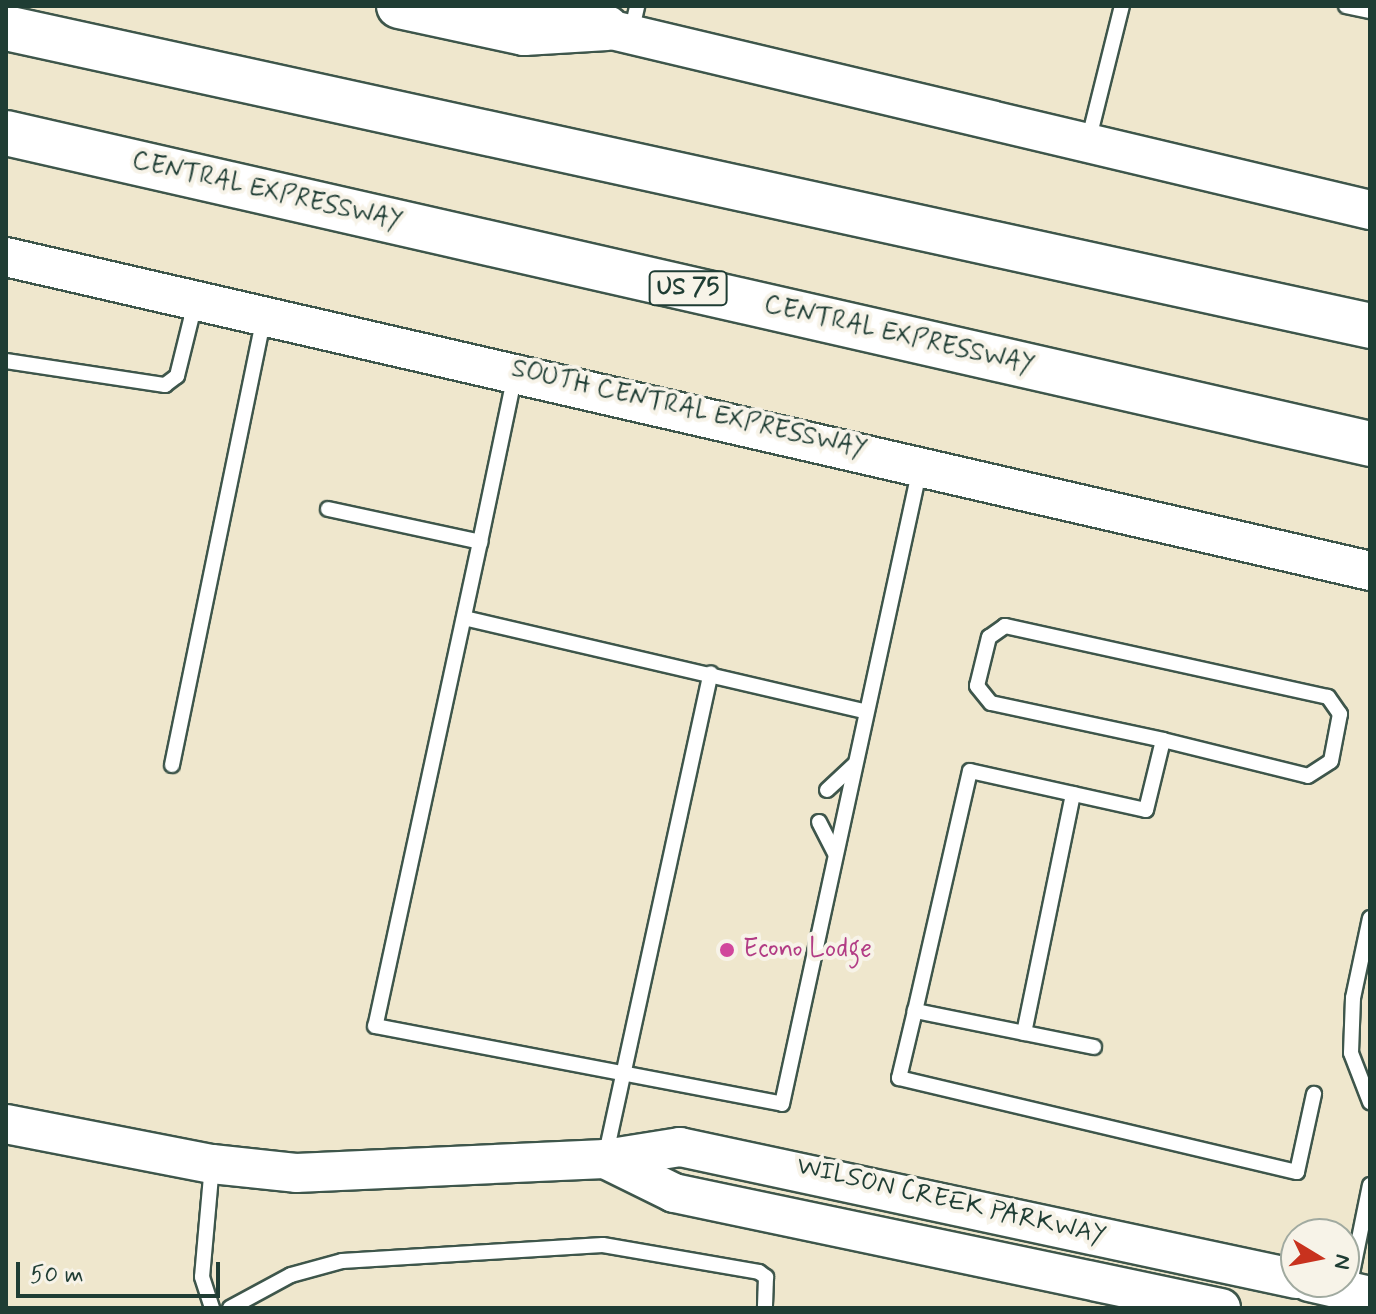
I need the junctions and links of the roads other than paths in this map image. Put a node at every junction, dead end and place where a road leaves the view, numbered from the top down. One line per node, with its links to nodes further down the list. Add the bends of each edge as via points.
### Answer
1 (399, 6): 6 (highway, via 524,33)
2 (511, 6): 6 (main road)
3 (1122, 6): 9 (lane)
4 (1346, 6): 5 (lane)
5 (1370, 11)
6 (625, 23): 9 (main road)
7 (6, 28): 14 (highway)
8 (6, 133): 17 (highway, CENTRAL EXPRESSWAY / US 75)
9 (1087, 146): 10 (main road)
10 (1370, 210)
11 (6, 257): 12 (main road, SOUTH CENTRAL EXPRESSWAY)
12 (196, 299): 13 (main road, SOUTH CENTRAL EXPRESSWAY); 15 (lane, via 177,376 165,385)
13 (265, 314): 16 (main road, SOUTH CENTRAL EXPRESSWAY); 27 (lane)
14 (1370, 326)
15 (6, 361)
16 (516, 370): 18 (main road, SOUTH CENTRAL EXPRESSWAY); 20 (lane)
17 (1370, 444)
18 (921, 464): 21 (main road, SOUTH CENTRAL EXPRESSWAY); 24 (lane)
19 (328, 509): 20 (lane)
20 (480, 542): 22 (lane)
21 (1370, 571)
22 (464, 618): 23 (lane); 36 (lane, via 375,1024 447,1043)
23 (711, 673): 24 (lane); 36 (lane)
24 (865, 711): 26 (lane)
25 (1163, 740): 25 (lane, via 1308,776 1331,761 1340,714 1328,697 1051,636 1005,626 989,637 977,686 991,703); 29 (lane, via 1146,810)
26 (854, 764): 28 (lane); 31 (lane)
27 (172, 765)
28 (827, 790)
29 (1073, 794): 33 (lane, via 970,771); 34 (lane)
30 (819, 822): 31 (lane)
31 (835, 853): 36 (lane, via 782,1104)
32 (1370, 918): 38 (lane, via 1353,998 1351,1053)
33 (915, 1011): 34 (lane); 37 (lane, via 899,1078 1297,1172)
34 (1024, 1033): 35 (lane)
35 (1094, 1047)
36 (627, 1075): 40 (lane)
37 (1314, 1094)
38 (1370, 1102)
39 (6, 1124): 41 (main road, WILSON CREEK PARKWAY)
40 (605, 1159): 41 (main road, WILSON CREEK PARKWAY, via 378,1173); 44 (main road, WILSON CREEK PARKWAY, via 680,1147 774,1162); 48 (main road, WILSON CREEK PARKWAY, via 674,1193)
41 (212, 1164): 45 (lane, via 202,1277)
42 (1370, 1185): 43 (lane)
43 (1360, 1256)
44 (1280, 1275)
45 (212, 1308)
46 (230, 1308): 47 (lane, via 291,1275 342,1261 603,1245 759,1272 766,1277)
47 (765, 1308)
48 (1221, 1308)

